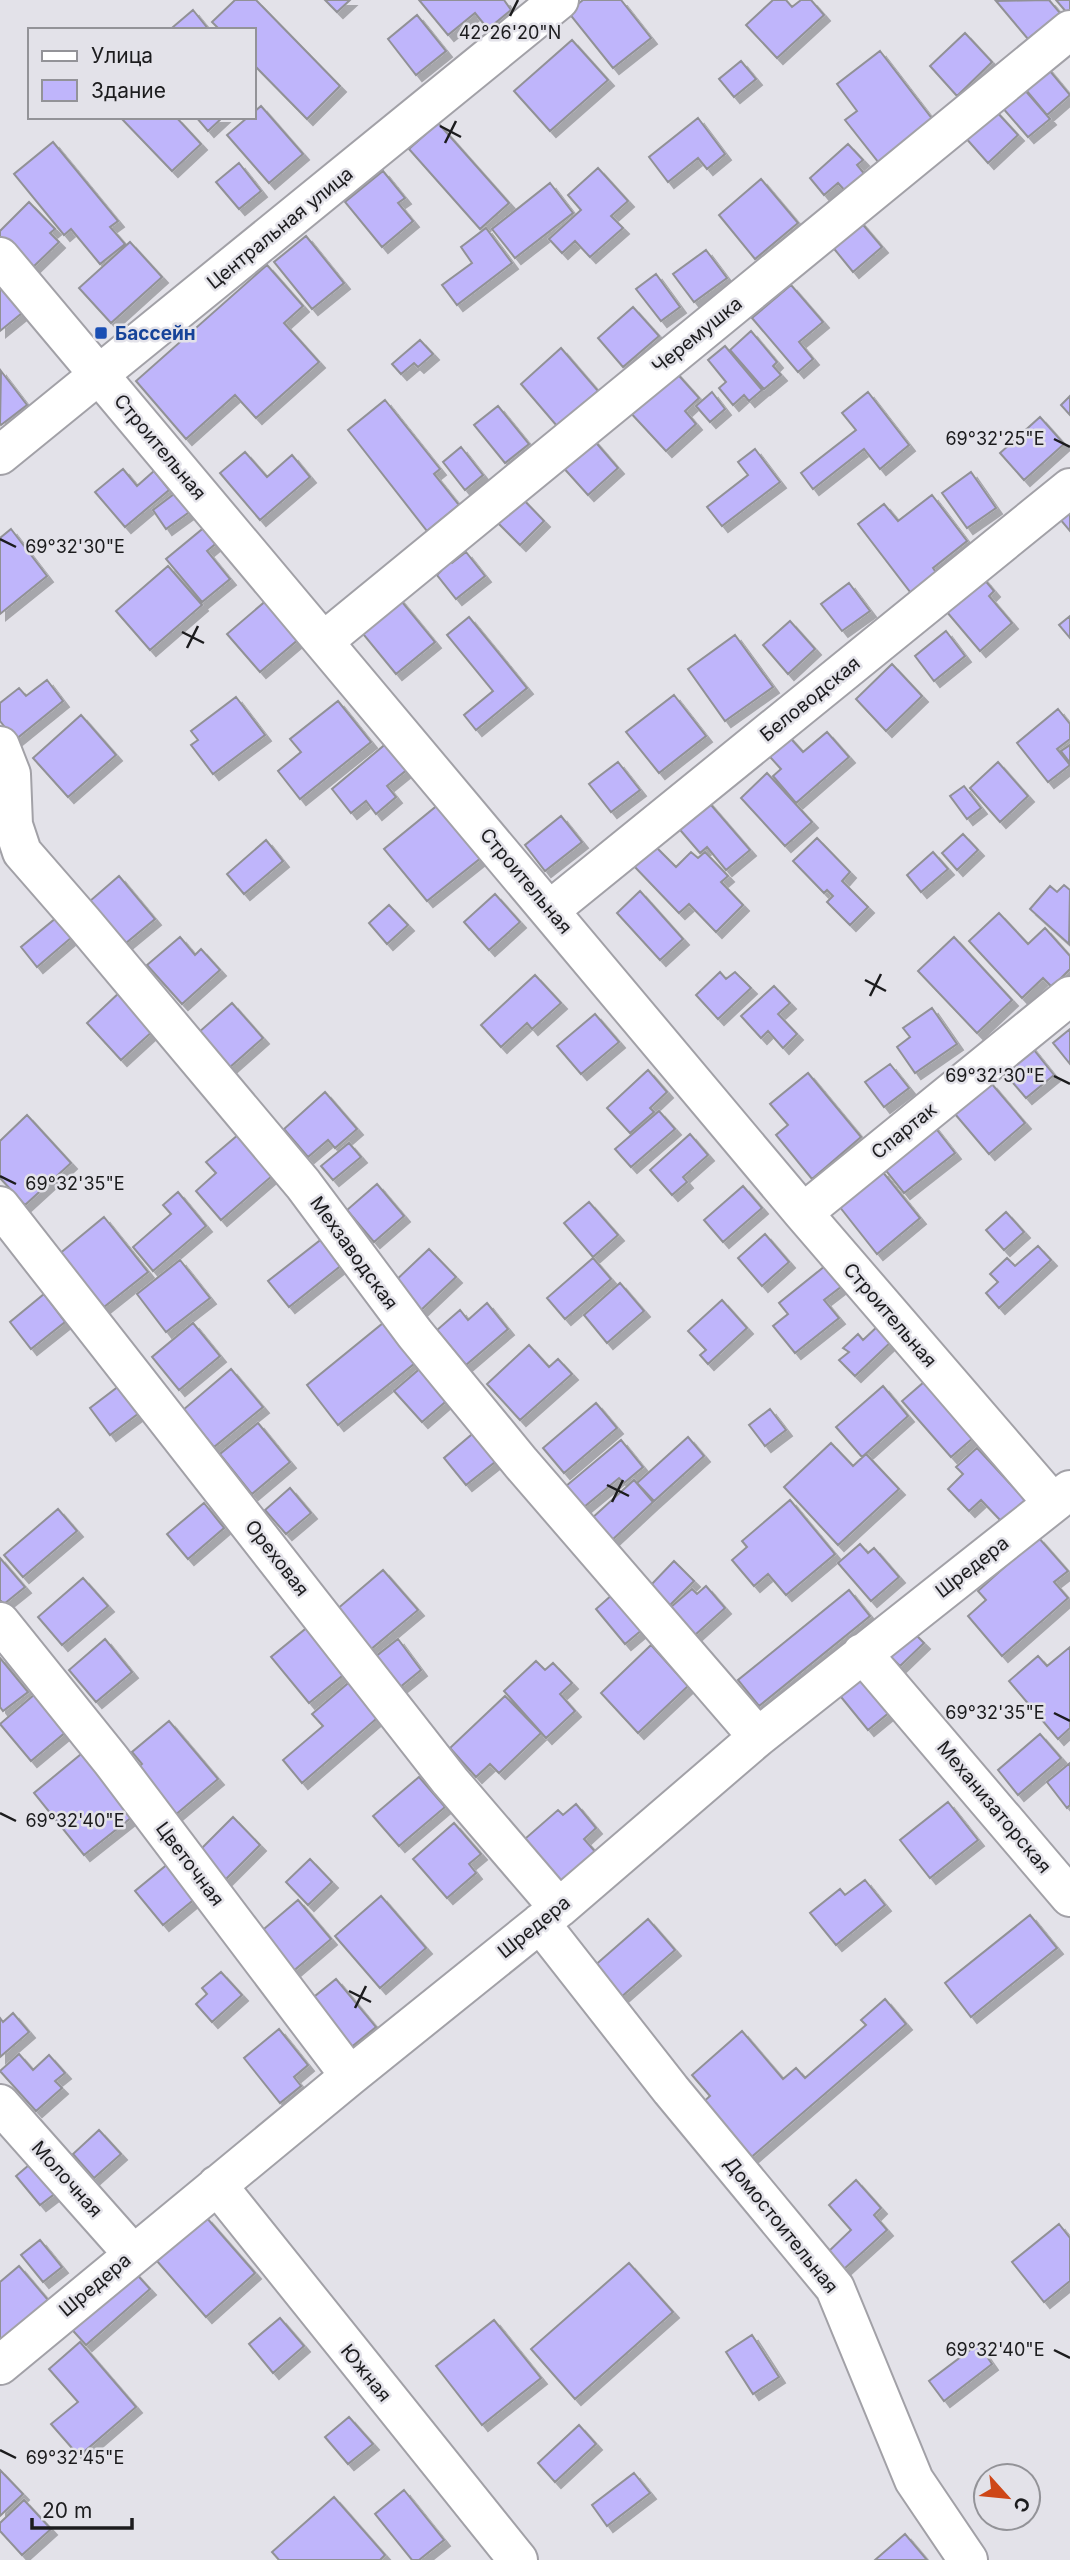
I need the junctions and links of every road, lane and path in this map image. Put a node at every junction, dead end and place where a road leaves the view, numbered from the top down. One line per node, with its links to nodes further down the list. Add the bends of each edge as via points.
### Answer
1 (559, 0): 4 (street, Центральная улица)
2 (1070, 30): 7 (street, Черемушка)
3 (0, 257): 4 (street, Строительная)
4 (100, 375): 5 (street, Центральная улица); 7 (street, Строительная)
5 (0, 455)
6 (1070, 488): 9 (street, Беловодская)
7 (324, 641): 9 (street, Строительная)
8 (0, 746): 16 (street, Мехзаводская, via 10,774 13,825 22,852 303,1184 415,1334 521,1463)
9 (551, 910): 12 (street, Строительная)
10 (1070, 996): 12 (street, Спартак)
11 (0, 1206): 18 (street, Ореховая, via 450,1781)
12 (803, 1213): 13 (street, Строительная)
13 (1062, 1497): 15 (street, Шредера)
14 (0, 1622): 19 (street, Цветочная, via 111,1760)
15 (862, 1653): 16 (street, Шредера); 17 (street, Механизаторская)
16 (758, 1737): 18 (street, Шредера)
17 (1070, 1897)
18 (549, 1915): 19 (street, Шредера); 25 (street, Домостоительная, via 670,2090 835,2288 914,2480)
19 (350, 2076): 21 (street, Шредера)
20 (0, 2104): 22 (street, Молочная)
21 (217, 2185): 22 (street, Шредера); 24 (street, Южная)
22 (133, 2254): 23 (street, Шредера)
23 (0, 2365)
24 (518, 2560)
25 (968, 2560)

